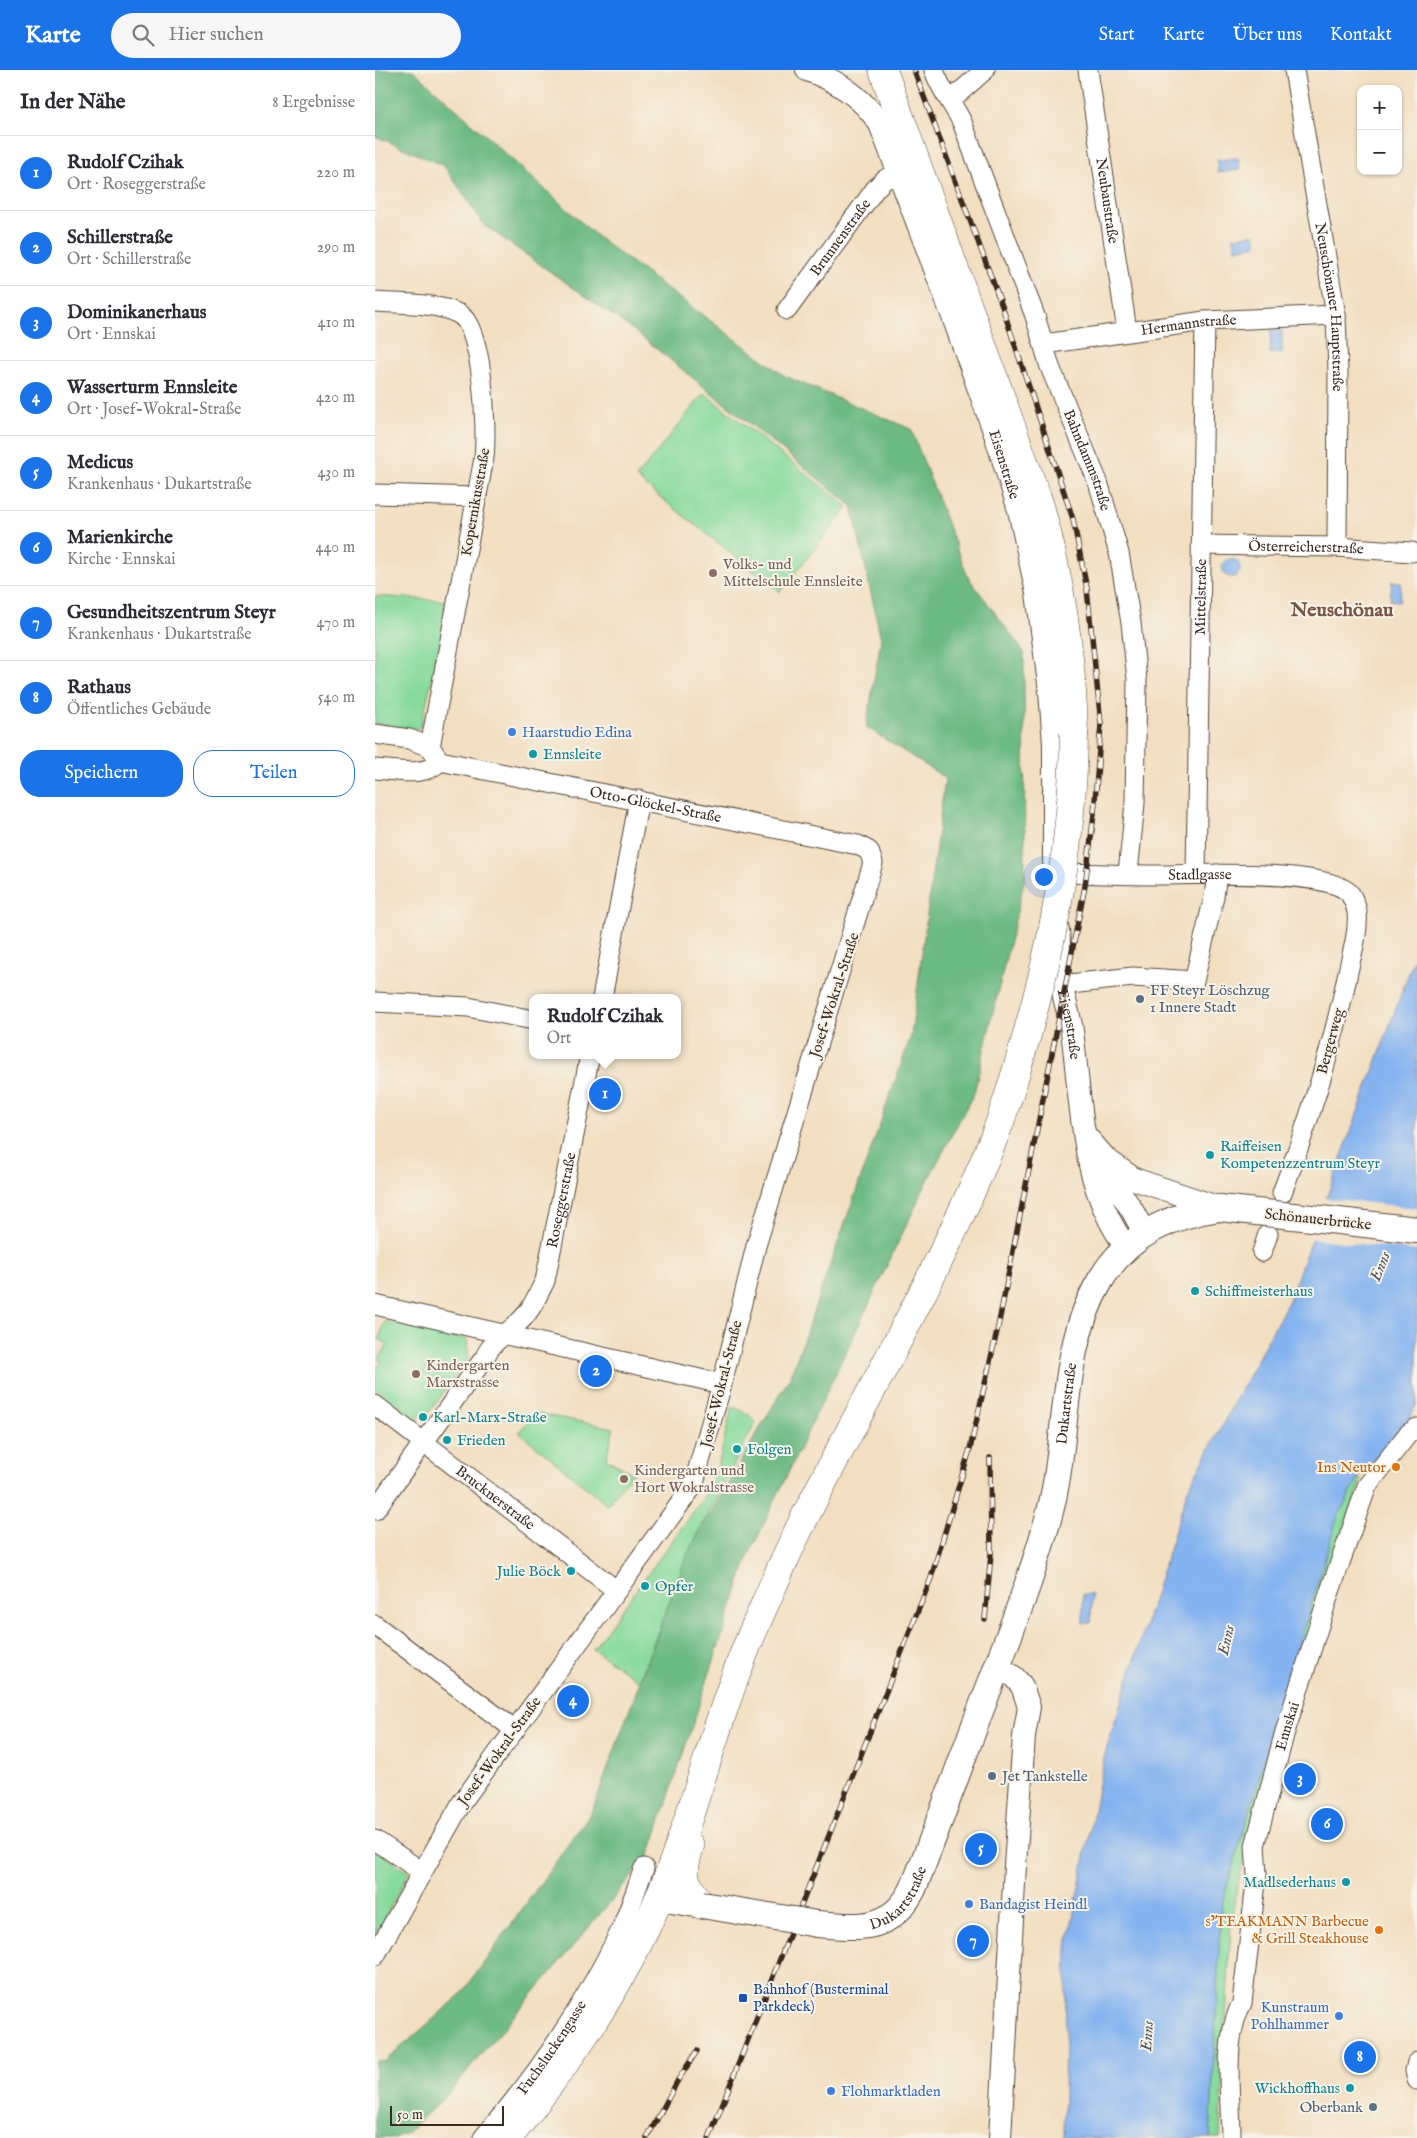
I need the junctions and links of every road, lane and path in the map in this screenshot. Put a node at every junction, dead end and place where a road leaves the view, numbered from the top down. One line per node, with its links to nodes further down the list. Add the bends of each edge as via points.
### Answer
1 (807, 70): 8 (street, Eisenstraße, via 833,80 871,110 887,138)
2 (883, 70): 53 (main road, Eisenstraße, bridge, via 1041,506 1051,542 1065,612 1073,691 1075,733 1071,812 1060,896 1034,1012 1000,1122 946,1244 810,1507 757,1622 729,1690)
3 (934, 70): 7 (street, Bahndammstraße, via 941,89)
4 (985, 70): 7 (street)
5 (1088, 70): 13 (street, Neubaustraße)
6 (1294, 70): 11 (street, Neuschönauer Hauptstraße)
7 (951, 100): 14 (street, Bahndammstraße, via 966,131)
8 (899, 171): 10 (street, Brunnenstraße, via 876,188); 25 (street, Eisenstraße, via 994,431 1027,545 1037,593 1051,700)
9 (375, 302): 16 (street, Kopernikusstraße, via 429,307 459,315 467,322 476,346 485,412 485,453)
10 (787, 310)
11 (1336, 315): 12 (street, Hermannstraße); 18 (street, Neuschönauer Hauptstraße)
12 (1205, 321): 13 (street, Hermannstraße); 17 (street, Mittelstraße)
13 (1127, 331): 14 (street, Hermannstraße)
14 (1044, 344): 26 (street, Bahndammstraße, via 1050,367 1099,482 1119,554 1127,598 1135,649 1138,736)
15 (375, 494): 16 (street)
16 (477, 497): 21 (street, Kopernikusstraße)
17 (1201, 545): 18 (street, Österreicherstraße); 27 (street, Mittelstraße)
18 (1337, 547): 19 (street, Österreicherstraße)
19 (1412, 552)
20 (375, 734): 21 (street, Otto-Glöckel-Straße, via 400,737)
21 (435, 754): 22 (street, via 434,768 424,772); 23 (street, Otto-Glöckel-Straße)
22 (375, 769)
23 (639, 800): 24 (street, Otto-Glöckel-Straße, via 858,845); 31 (street)
24 (869, 851): 44 (street, Josef-Wokral-Straße, via 873,863 861,907 756,1246)
25 (1054, 873): 26 (street, Stadlgasse); 30 (street, Eisenstraße)
26 (1128, 873): 27 (street, Stadlgasse)
27 (1196, 873): 28 (street, Stadlgasse)
28 (1217, 874): 29 (street, Stadlgasse, via 1305,878); 30 (street, via 1194,982 1133,977)
29 (1344, 888): 36 (street, Bergerweg, via 1357,912 1346,982 1309,1120)
30 (1061, 984): 35 (street, Eisenstraße, via 1072,1029 1079,1107)
31 (603, 994)
32 (375, 1002): 33 (street, via 468,1008)
33 (529, 1019)
34 (589, 1059): 43 (street, Roseggerstraße, via 545,1280 527,1314)
35 (1085, 1135): 37 (street, Eisenstraße, via 1106,1159 1134,1179); 40 (street, Eisenstraße)
36 (1282, 1193)
37 (1220, 1208): 38 (main road, Schönauerbrücke, bridge); 40 (main road, Dukartstraße, via 1180,1216)
38 (1417, 1230)
39 (1268, 1234): 41 (street)
40 (1136, 1240): 51 (main road, Dukartstraße, via 1099,1282 1085,1317 1068,1385 1049,1517)
41 (1262, 1252)
42 (375, 1305): 43 (street)
43 (505, 1333): 44 (street); 47 (street, via 490,1345 485,1357)
44 (722, 1384): 49 (street, Josef-Wokral-Straße, via 693,1486)
45 (375, 1405): 47 (street, Brucknerstraße)
46 (1417, 1428): 65 (street, Ennskai, via 1408,1434 1367,1486 1284,1735 1262,1818 1255,1846 1257,1874 1242,2003 1234,2018 1231,2036)
47 (424, 1442): 48 (street); 49 (street, Brucknerstraße)
48 (375, 1510)
49 (616, 1590): 52 (street, Josef-Wokral-Straße)
50 (375, 1625): 52 (street)
51 (997, 1666): 58 (main road, Dukartstraße, bridge, via 913,1889 891,1918 871,1925 837,1925); 64 (street, via 1022,1686 1029,1707 1015,1866)
52 (515, 1730): 56 (street, Josef-Wokral-Straße, via 462,1802)
53 (697, 1789): 57 (main road, Eisenstraße); 58 (main road, via 700,1815 684,1875 687,1885)
54 (375, 1840): 56 (street)
55 (644, 1868): 62 (street, Fuchsluckengasse, via 621,1930 597,1976 559,2039)
56 (421, 1871): 59 (street, Josef-Wokral-Straße)
57 (659, 1898): 58 (main road, Dukartstraße); 63 (main road, Eisenstraße, via 602,2009)
58 (702, 1905)
59 (375, 1956)
60 (1417, 2062): 61 (street)
61 (1417, 2080)
62 (483, 2138)
63 (508, 2138)
64 (1000, 2138)
65 (1231, 2138)

